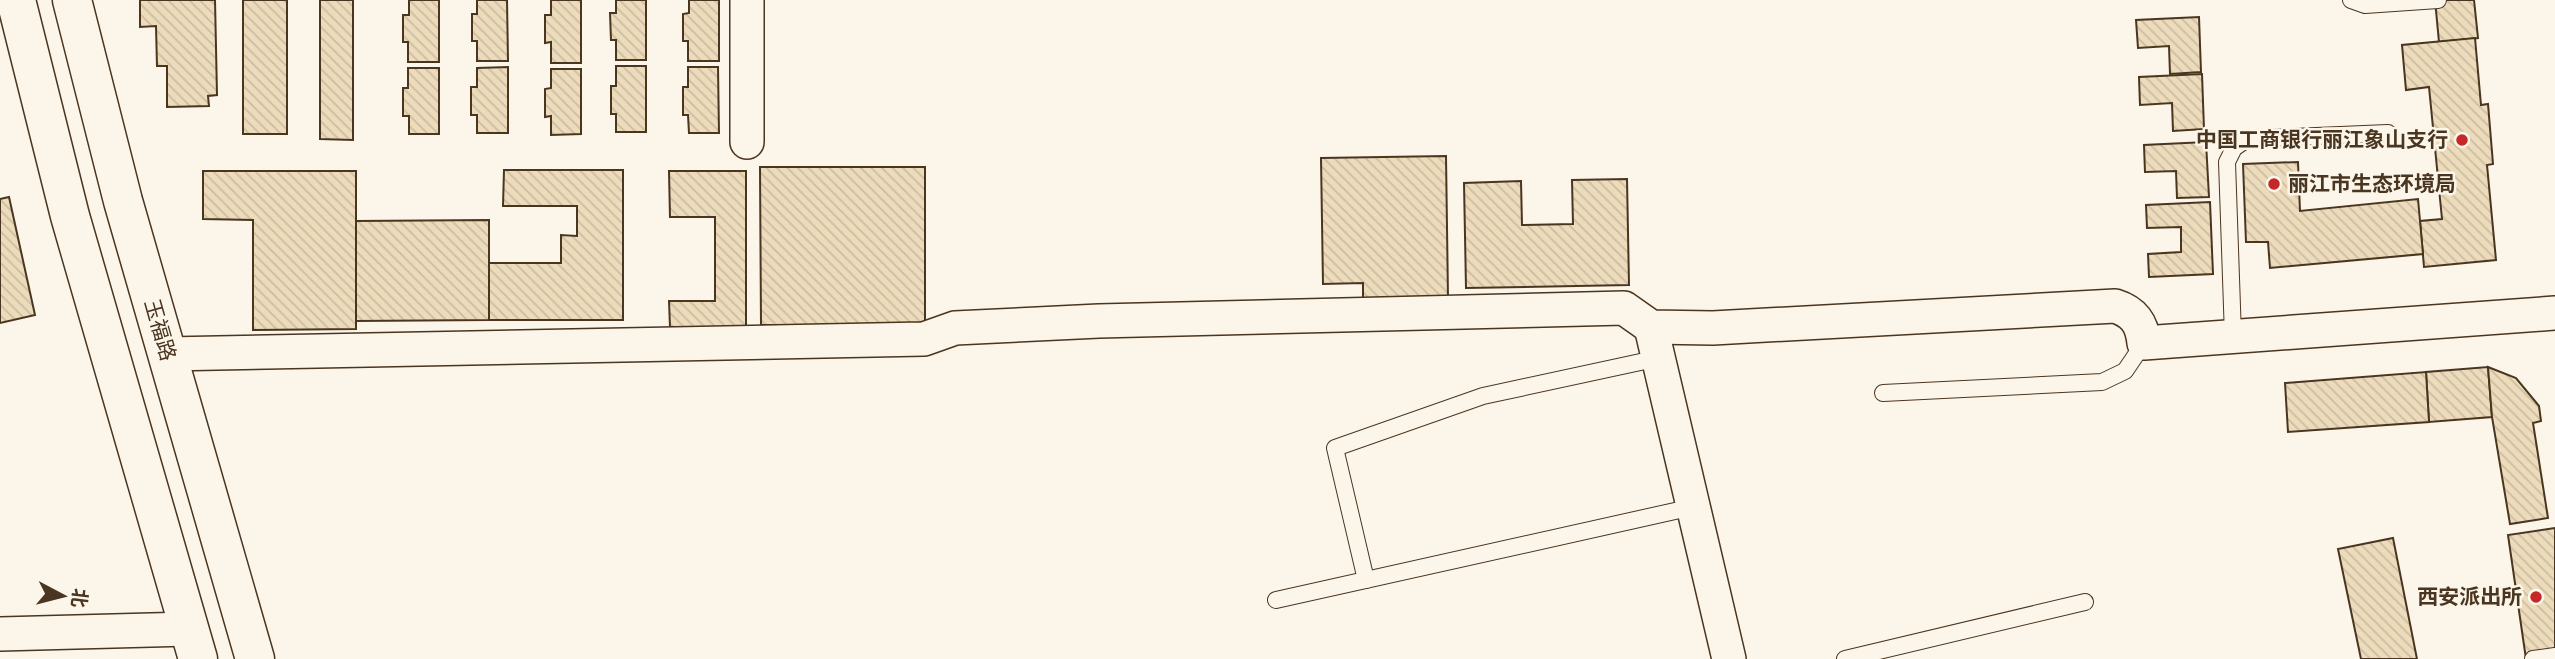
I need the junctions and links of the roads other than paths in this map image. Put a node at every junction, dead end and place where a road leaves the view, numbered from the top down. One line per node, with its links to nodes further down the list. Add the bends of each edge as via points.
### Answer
1 (16, 0): 19 (street, via 70,216)
2 (72, 0): 12 (street, 玉福路)
3 (747, 0): 7 (street)
4 (2438, 0): 5 (lane)
5 (2360, 2)
6 (2388, 133): 9 (lane, via 2248,139 2234,148 2227,162)
7 (747, 142)
8 (2555, 313): 9 (street)
9 (2233, 336): 11 (street)
10 (1655, 343): 11 (street, via 1713,328 2115,306 2135,317); 12 (street, via 1623,308 1099,321 955,328 924,339); 14 (street); 15 (lane, via 1335,448)
11 (2144, 343): 13 (lane, via 2125,372 2102,382)
12 (167, 354): 21 (street, 玉福路)
13 (1883, 393)
14 (1693, 508): 15 (lane); 22 (street)
15 (1366, 580): 16 (lane)
16 (1276, 600)
17 (2085, 602): 23 (lane)
18 (0, 634): 19 (street)
19 (193, 644)
20 (2555, 656): 24 (lane)
21 (255, 659)
22 (1729, 659)
23 (1845, 659)
24 (2533, 659)

